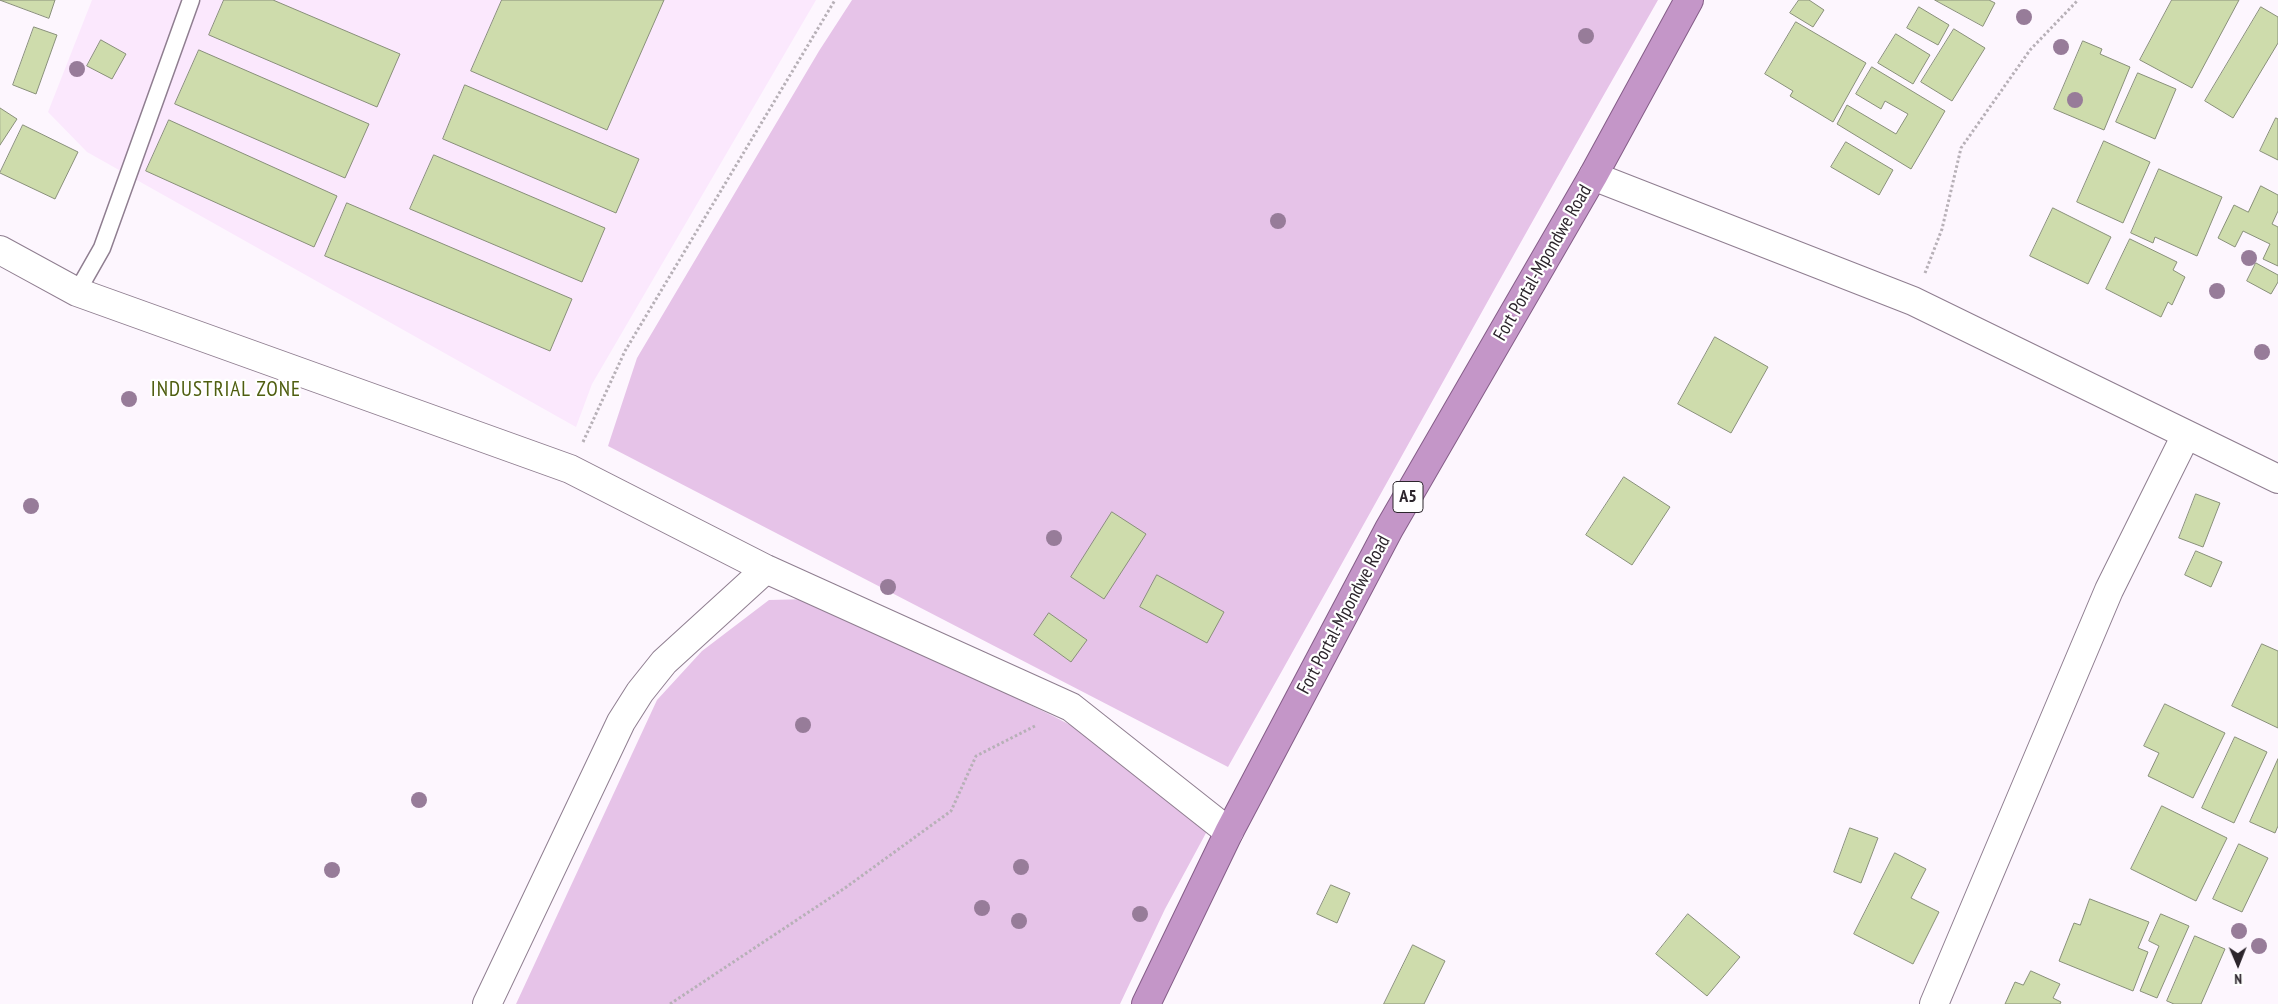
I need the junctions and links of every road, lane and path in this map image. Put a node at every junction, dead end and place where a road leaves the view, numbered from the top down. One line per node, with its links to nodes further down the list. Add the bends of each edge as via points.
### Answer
1 (191, 0): 7 (lane, via 102,248)
2 (835, 0): 10 (path, via 626,351)
3 (1689, 0): 5 (highway, Fort Portal-Mpondwe Road / A5)
4 (2078, 0): 8 (path, via 2030,50 1961,148 1942,229)
5 (1593, 176): 8 (street); 14 (highway, Fort Portal-Mpondwe Road / A5, via 1389,529)
6 (0, 250): 7 (street)
7 (78, 292): 10 (street)
8 (1913, 301): 9 (street)
9 (2186, 435): 11 (street); 18 (street, via 2109,590)
10 (570, 469): 12 (street)
11 (2278, 479)
12 (766, 569): 13 (street); 15 (street, via 664,662 640,692 621,722)
13 (1071, 707): 14 (street); 16 (path, via 976,756 951,811 845,888)
14 (1230, 832): 17 (highway, Fort Portal-Mpondwe Road / A5)
15 (487, 1004)
16 (670, 1004)
17 (1146, 1004)
18 (1934, 1004)

